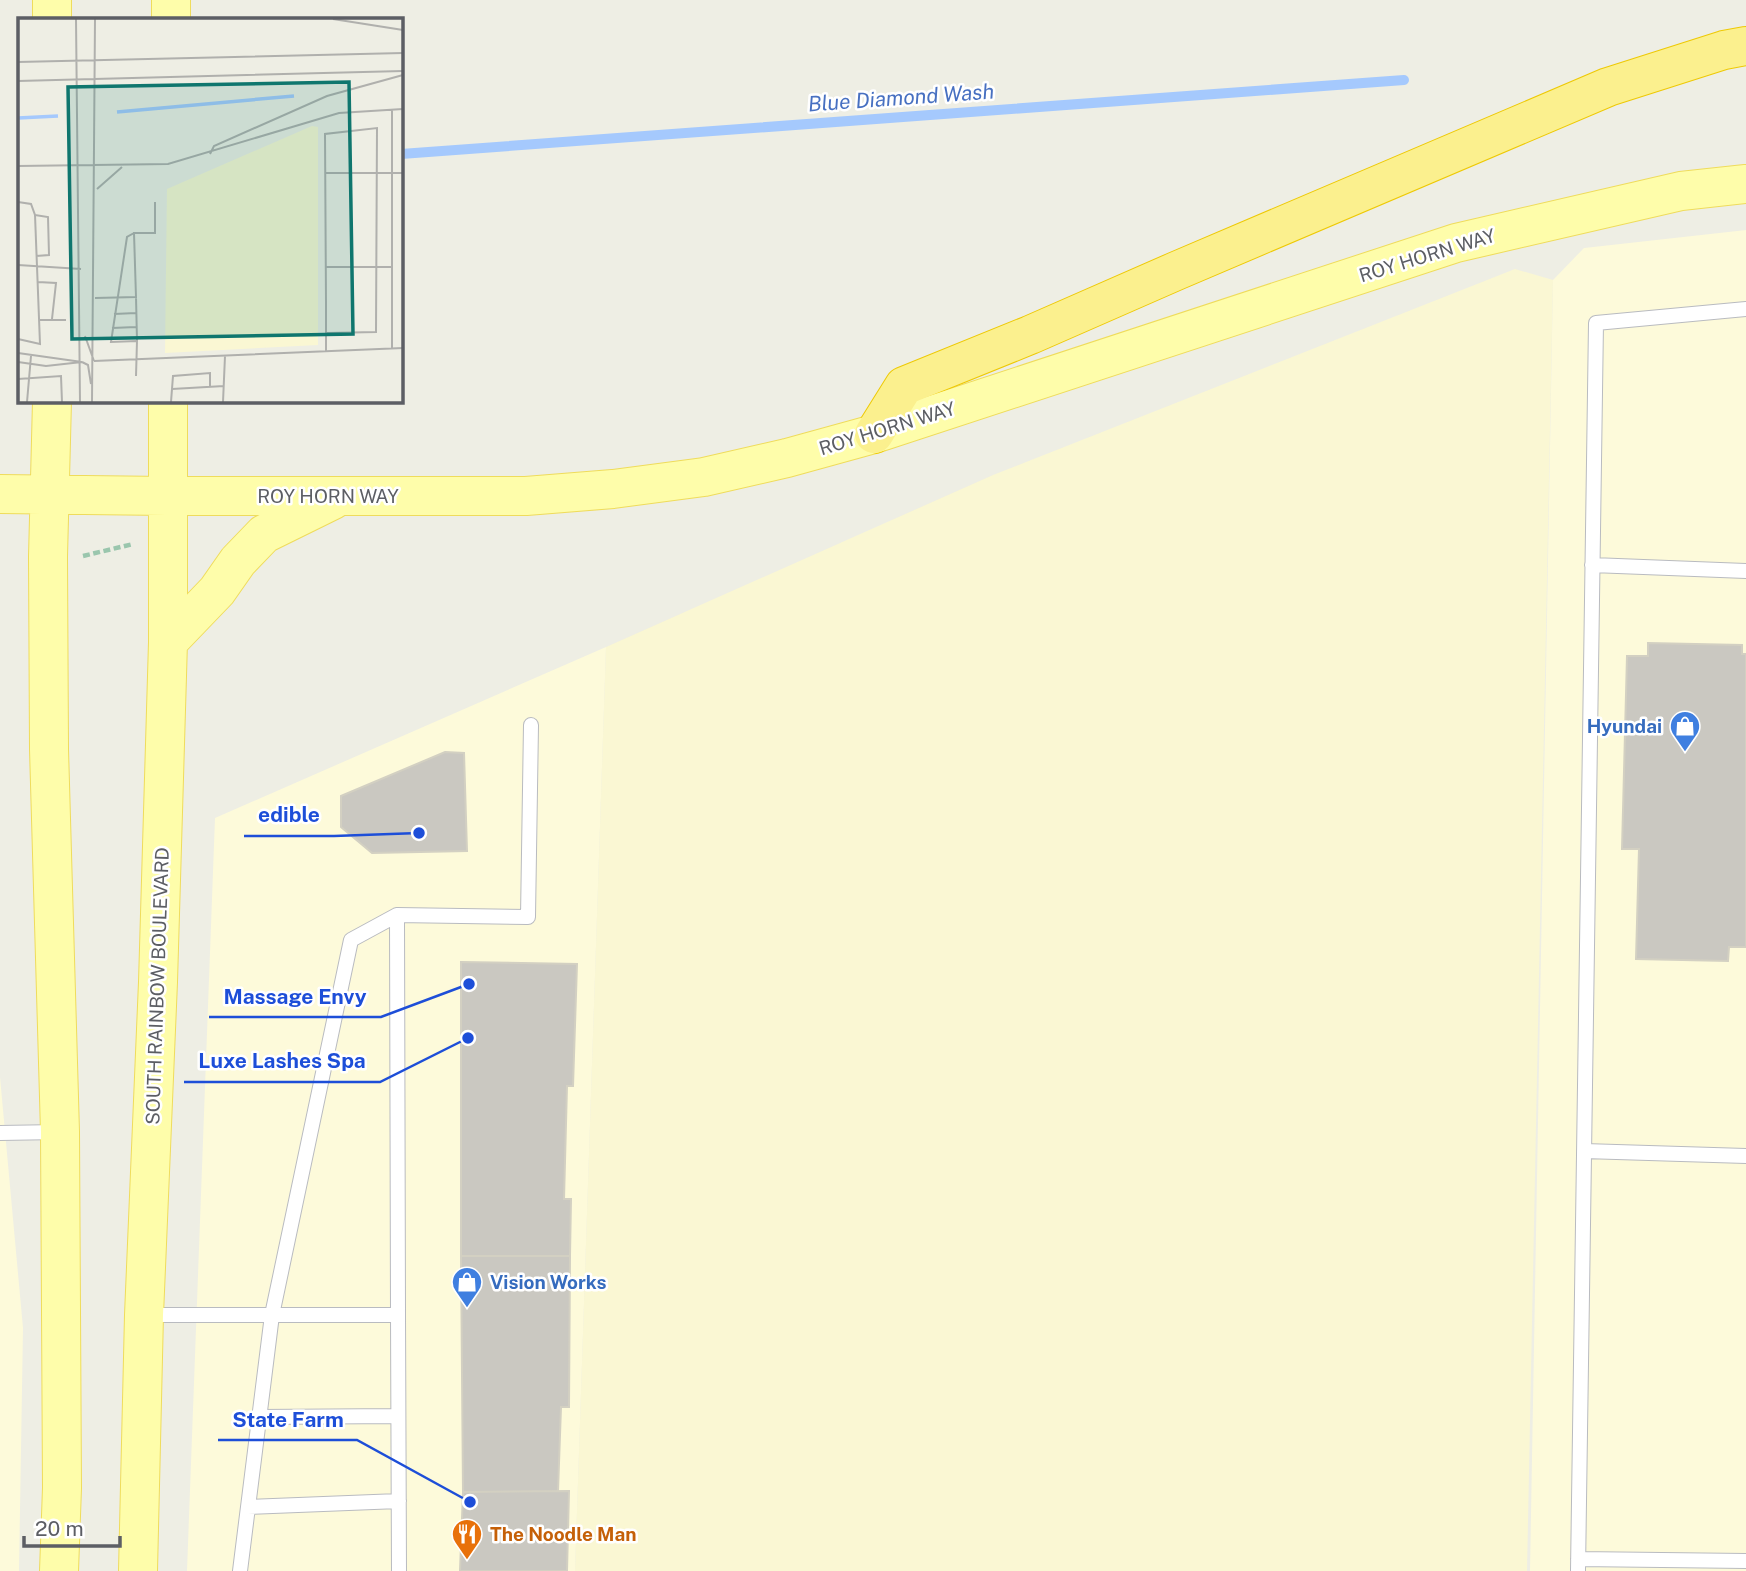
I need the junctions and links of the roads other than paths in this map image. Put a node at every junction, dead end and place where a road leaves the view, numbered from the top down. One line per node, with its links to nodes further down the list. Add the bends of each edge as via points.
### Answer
1 (52, 0): 3 (main road)
2 (171, 0): 4 (main road)
3 (52, 18)
4 (171, 18)
5 (1746, 46): 10 (highway, via 1608,86 904,386)
6 (1746, 184): 10 (main road, ROY HORN WAY, via 1681,191 1456,243)
7 (1746, 309): 15 (lane, via 1596,323)
8 (52, 402): 12 (main road)
9 (168, 402): 13 (main road, SOUTH RAINBOW BOULEVARD)
10 (874, 434): 14 (main road, ROY HORN WAY, via 704,477 613,489 526,496)
11 (0, 494): 12 (main road, ROY HORN WAY)
12 (50, 494): 13 (main road, ROY HORN WAY); 20 (main road, via 49,749)
13 (167, 496): 14 (main road, ROY HORN WAY); 17 (main road, SOUTH RAINBOW BOULEVARD)
14 (338, 497): 17 (main road, via 264,534)
15 (1592, 565): 16 (lane); 22 (lane)
16 (1746, 570)
17 (168, 642): 24 (main road, SOUTH RAINBOW BOULEVARD)
18 (531, 725): 19 (lane, via 528,917)
19 (397, 915): 25 (lane, via 351,940); 26 (lane)
20 (60, 1132): 21 (lane); 29 (main road)
21 (0, 1133)
22 (1584, 1151): 23 (lane); 33 (lane)
23 (1746, 1156)
24 (144, 1315): 25 (lane); 36 (main road, SOUTH RAINBOW BOULEVARD)
25 (272, 1315): 26 (lane); 28 (lane)
26 (398, 1315): 27 (lane)
27 (398, 1416): 28 (lane); 30 (lane)
28 (259, 1417): 31 (lane)
29 (62, 1488): 34 (main road); 35 (main road)
30 (399, 1501): 31 (lane); 38 (lane)
31 (248, 1507): 37 (lane)
32 (1746, 1561): 33 (lane)
33 (1578, 1565)
34 (59, 1571)
35 (82, 1571)
36 (138, 1571)
37 (240, 1571)
38 (399, 1571)

